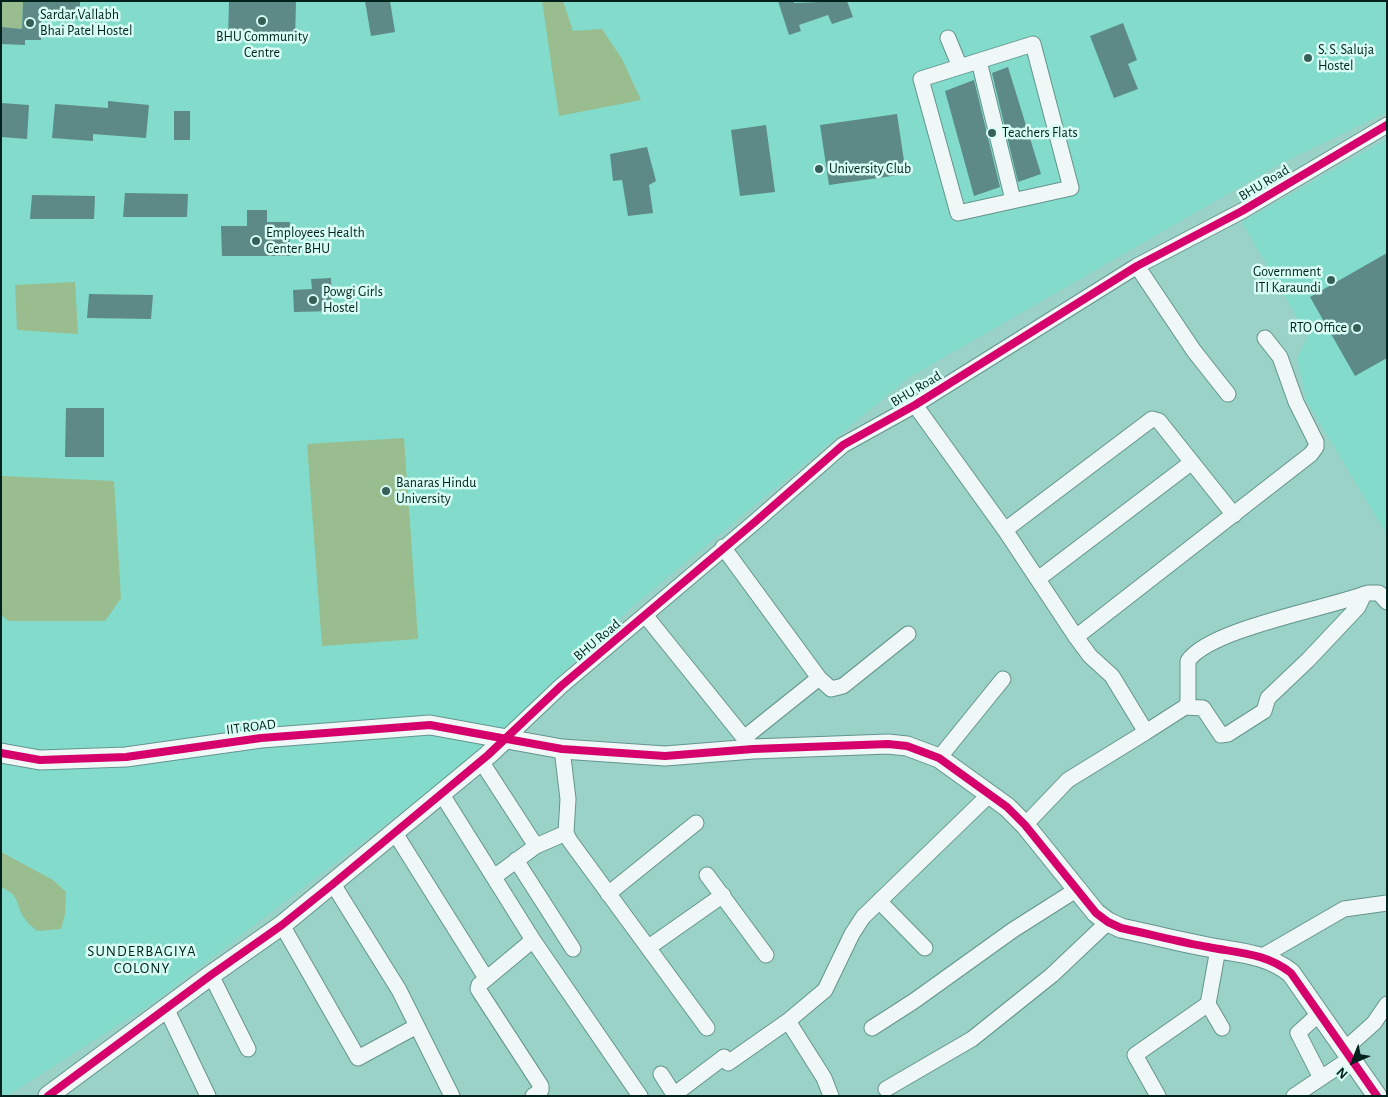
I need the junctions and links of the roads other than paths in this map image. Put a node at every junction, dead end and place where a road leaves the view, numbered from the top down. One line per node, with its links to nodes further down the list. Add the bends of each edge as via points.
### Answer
1 (948, 38): 3 (street)
2 (979, 61): 3 (street); 5 (street); 5 (street, via 1033,44 1072,188)
3 (960, 67): 5 (street, via 921,79 958,212)
4 (1387, 125): 6 (street, BHU Road, via 1242,211)
5 (1013, 200)
6 (1137, 266): 8 (street, via 1185,338); 9 (street, BHU Road)
7 (1265, 338): 11 (street, via 1285,366 1296,402 1316,447)
8 (1228, 394)
9 (915, 405): 12 (street); 13 (street, BHU Road, via 843,445)
10 (1192, 462): 11 (street); 12 (street, via 1159,421 1152,419); 14 (street)
11 (1234, 515): 19 (street)
12 (1005, 530): 14 (street)
13 (723, 547): 17 (street, BHU Road); 20 (street)
14 (1038, 579): 19 (street)
15 (1364, 594): 16 (street, via 1378,593); 22 (street, via 1240,630 1199,649 1188,661 1188,702); 22 (street, via 1358,608 1268,698 1264,711 1228,734 1221,735 1203,708)
16 (1387, 602)
17 (645, 615): 24 (street, BHU Road); 25 (street)
18 (908, 634): 20 (street, via 843,686 831,689)
19 (1076, 637): 23 (street, via 1090,656 1112,676)
20 (819, 678): 25 (street)
21 (1003, 679): 28 (street)
22 (1185, 707): 23 (street)
23 (1146, 732): 33 (street, via 1068,780)
24 (504, 739): 26 (street, IIT ROAD); 27 (street, IIT ROAD, via 430,725 261,738 126,757 40,760); 29 (street)
25 (749, 743): 26 (street, IIT ROAD, via 665,756); 28 (street, IIT ROAD, via 888,744 907,746)
26 (562, 750): 35 (street, via 568,799)
27 (1, 753)
28 (939, 758): 31 (street, IIT ROAD)
29 (481, 761): 30 (street); 36 (street)
30 (441, 793): 34 (street); 39 (street)
31 (990, 794): 33 (street, IIT ROAD); 44 (street)
32 (696, 823): 42 (street)
33 (1025, 825): 41 (street, IIT ROAD)
34 (395, 833): 40 (street); 56 (street)
35 (566, 833): 36 (street); 42 (street)
36 (536, 846): 37 (street)
37 (516, 860): 39 (street); 51 (street)
38 (707, 875): 43 (street)
39 (494, 877): 48 (street)
40 (333, 884): 47 (street); 62 (street, via 399,990)
41 (1076, 890): 46 (street, IIT ROAD); 64 (street, via 1012,930)
42 (608, 894): 49 (street)
43 (723, 895): 49 (street); 53 (street)
44 (879, 901): 50 (street); 61 (street, via 852,934 825,990)
45 (1387, 903): 54 (street, via 1344,909)
46 (1108, 922): 52 (street, via 1121,928); 70 (street, via 1052,975 972,1039)
47 (282, 926): 55 (street); 62 (street, via 358,1058)
48 (533, 940): 56 (street); 76 (street)
49 (649, 947): 63 (street)
50 (925, 948)
51 (573, 949)
52 (1218, 949): 54 (street); 57 (street)
53 (766, 955)
54 (1261, 956): 60 (street, via 1279,963 1291,973)
55 (211, 975): 59 (street); 66 (street)
56 (486, 978): 75 (street, via 479,985 480,993 541,1086)
57 (1208, 1004): 65 (street); 78 (street, via 1135,1055)
58 (1387, 1004): 67 (street)
59 (166, 1008): 71 (street); 73 (street)
60 (1320, 1013): 67 (street); 69 (street, via 1298,1032)
61 (788, 1021): 72 (street); 77 (street, via 824,1078)
62 (417, 1026): 74 (street)
63 (707, 1028)
64 (872, 1028)
65 (1222, 1028)
66 (248, 1048)
67 (1348, 1054): 69 (street); 80 (street)
68 (661, 1074): 72 (street)
69 (1321, 1078): 79 (street)
70 (886, 1089)
71 (54, 1094)
72 (675, 1095)
73 (208, 1096)
74 (452, 1096)
75 (533, 1096)
76 (640, 1096)
77 (831, 1096)
78 (1158, 1096)
79 (1294, 1096)
80 (1377, 1096)

